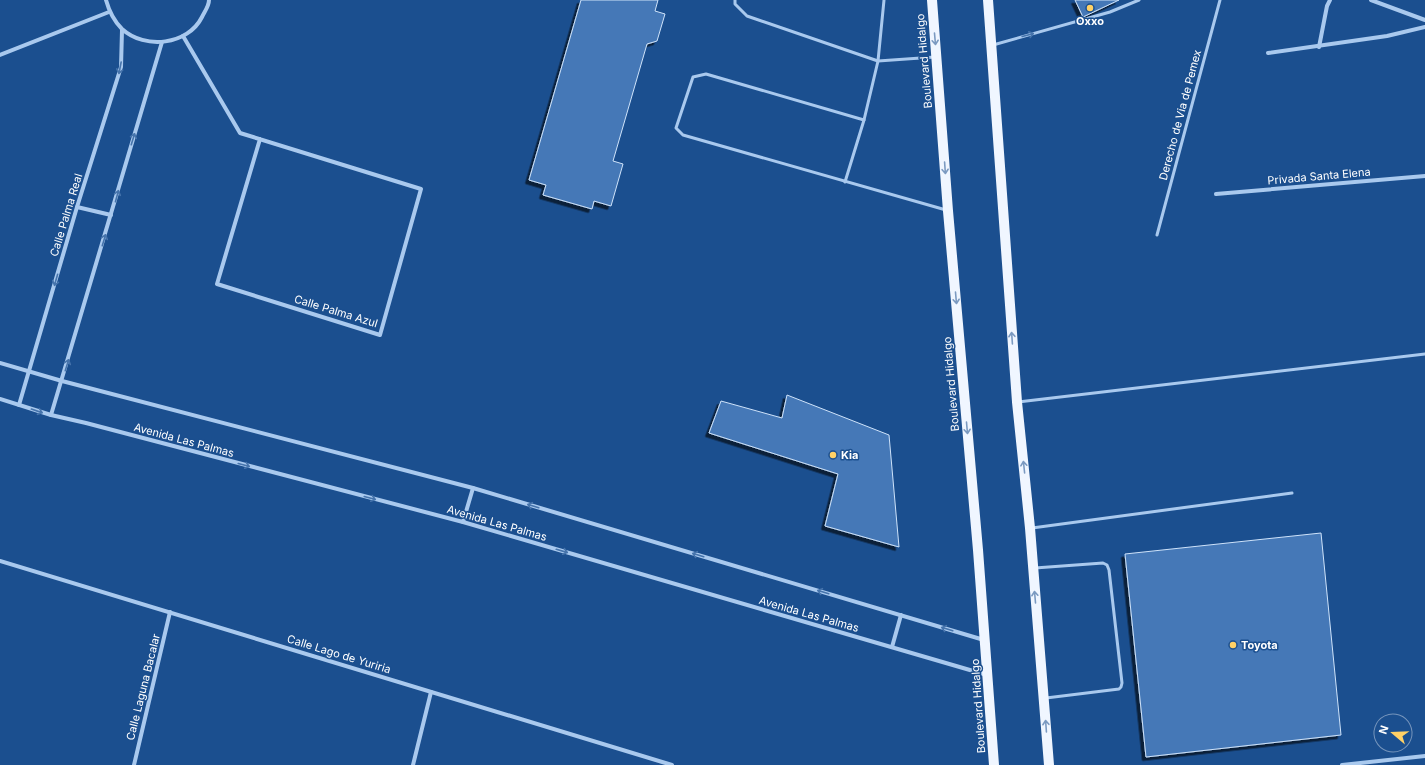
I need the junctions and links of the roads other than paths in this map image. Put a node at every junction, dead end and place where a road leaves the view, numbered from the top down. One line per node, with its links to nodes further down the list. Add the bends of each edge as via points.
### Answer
1 (106, 0): 11 (street)
2 (209, 0): 15 (street, via 199,23)
3 (735, 0): 22 (lane, via 735,4 747,16)
4 (884, 0): 22 (lane)
5 (932, 0): 21 (main road, Boulevard Hidalgo, one-way to 21)
6 (988, 0): 17 (main road)
7 (1139, 0): 17 (lane, one-way to 7, via 1110,12)
8 (1220, 0): 31 (lane, Derecho de Via de Pemex)
9 (1330, 0): 18 (street)
10 (1372, 0): 12 (street)
11 (109, 12): 14 (street); 20 (street)
12 (1425, 20)
13 (1425, 27): 18 (street)
14 (122, 30): 16 (street, via 141,40); 28 (street, Calle Palma Real, one-way to 28, via 121,67)
15 (183, 36): 16 (street); 24 (street, Calle Palma Azul, via 240,133)
16 (162, 42): 30 (street, one-way to 16)
17 (991, 45): 37 (main road, one-way to 17)
18 (1319, 47): 19 (street)
19 (1268, 53)
20 (0, 55)
21 (936, 57): 22 (lane); 29 (main road, Boulevard Hidalgo, one-way to 29)
22 (878, 61): 23 (lane)
23 (864, 120): 26 (lane); 26 (lane, via 706,74 694,78 676,128 683,135)
24 (260, 139): 24 (street, Calle Palma Azul, via 421,189 380,335 217,284)
25 (1425, 176): 27 (street, Privada Santa Elena)
26 (845, 182): 29 (lane)
27 (1216, 194)
28 (77, 207): 30 (street); 34 (street, Calle Palma Real, one-way to 34)
29 (948, 210): 48 (main road, Boulevard Hidalgo, one-way to 48)
30 (111, 215): 35 (street, one-way to 30)
31 (1157, 235)
32 (1425, 354): 37 (lane)
33 (0, 363): 34 (street)
34 (30, 372): 35 (street); 38 (street, Calle Palma Real)
35 (62, 381): 39 (street); 40 (street)
36 (0, 399): 38 (street, Avenida Las Palmas)
37 (1017, 402): 43 (main road, one-way to 37)
38 (19, 405): 39 (street, Avenida Las Palmas, one-way to 39)
39 (51, 416): 42 (street, Avenida Las Palmas, one-way to 42)
40 (473, 488): 42 (street); 47 (street, one-way to 40)
41 (1292, 493): 43 (lane)
42 (463, 522): 49 (street, Avenida Las Palmas, one-way to 49)
43 (1030, 528): 45 (main road)
44 (0, 561): 46 (street, Calle Lago de Yuriria)
45 (1033, 568): 52 (main road, one-way to 45); 52 (lane, via 1107,565 1122,683 1119,689)
46 (170, 612): 51 (street, Calle Lago de Yuriria); 54 (street, Calle Laguna Bacalar)
47 (901, 615): 48 (street, one-way to 47); 49 (street)
48 (984, 640): 50 (main road, Boulevard Hidalgo)
49 (892, 647): 50 (street, Avenida Las Palmas)
50 (987, 675): 57 (main road, Boulevard Hidalgo)
51 (431, 692): 55 (street); 56 (street, Calle Lago de Yuriria)
52 (1044, 698): 58 (main road, one-way to 52)
53 (1425, 756): 59 (street)
54 (134, 765)
55 (414, 765)
56 (672, 765)
57 (994, 765)
58 (1049, 765)
59 (1342, 765)

